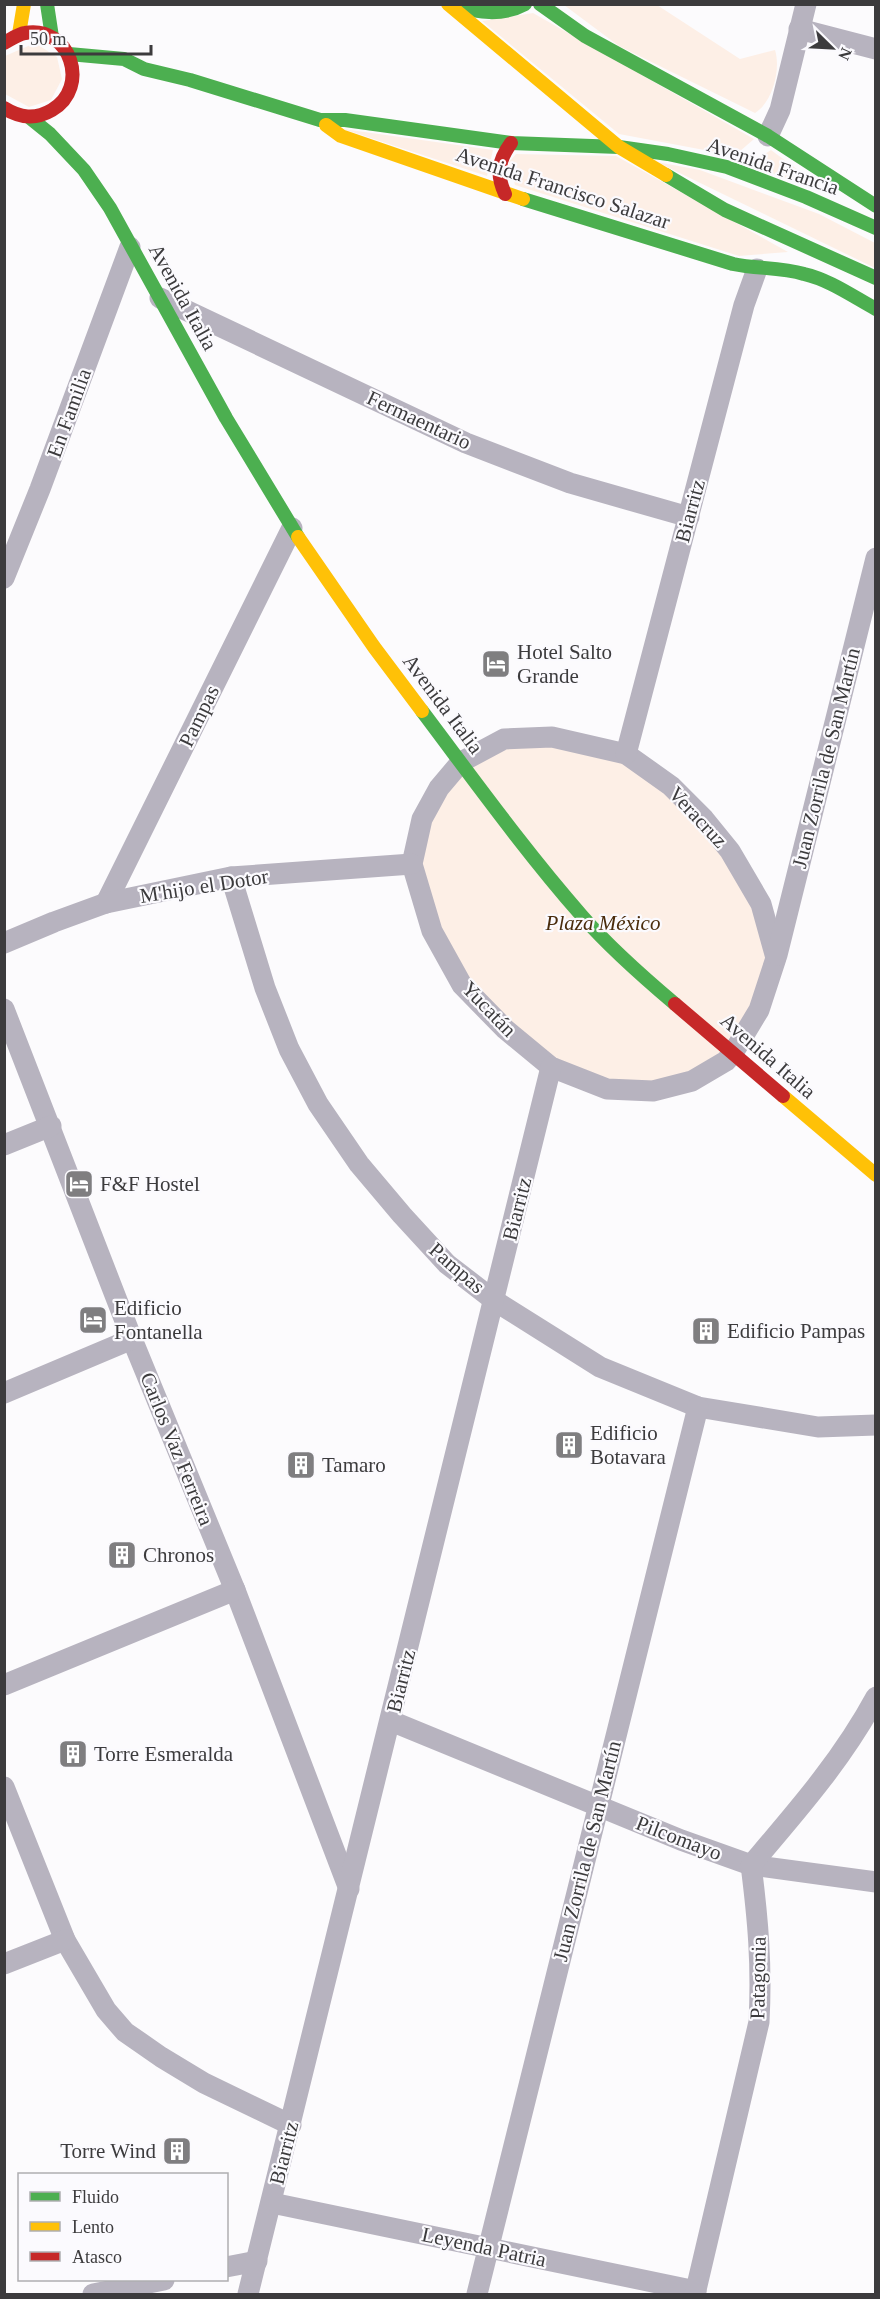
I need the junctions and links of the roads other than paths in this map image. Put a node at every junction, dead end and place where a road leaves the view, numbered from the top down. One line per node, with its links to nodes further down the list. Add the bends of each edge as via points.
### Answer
1 (24, 4): 8 (street)
2 (47, 4): 9 (street)
3 (525, 4): 6 (street, via 493,14)
4 (540, 4): 20 (street, via 585,36)
5 (806, 4): 7 (street)
6 (449, 5): 22 (street)
7 (799, 29): 10 (street); 20 (street, via 780,110)
8 (11, 34): 9 (street, via 31,32)
9 (52, 37): 11 (street)
10 (876, 49)
11 (69, 54): 12 (street, Avenida Francisco Salazar, via 124,59); 15 (street, via 73,65)
12 (144, 69): 13 (street); 18 (street, Avenida Francisco Salazar)
13 (124, 75)
14 (86, 79): 15 (street)
15 (72, 89): 17 (street, via 63,110)
16 (4, 108): 17 (street, Avenida Italia)
17 (29, 117): 25 (street, Avenida Italia)
18 (320, 120): 21 (street, Avenida Francisco Salazar, via 345,120); 26 (street, Avenida Francisco Salazar, via 341,136)
19 (72, 139): 25 (street, Avenida Italia)
20 (763, 142): 27 (street)
21 (511, 144): 22 (street, Avenida Francisco Salazar); 26 (street, via 497,169)
22 (619, 147): 24 (street, Avenida Francia); 31 (street, via 725,210)
23 (745, 159): 24 (street)
24 (727, 167): 28 (street, Avenida Francia)
25 (84, 170): 29 (street, Avenida Italia)
26 (505, 194): 30 (street, Avenida Francisco Salazar)
27 (876, 206)
28 (876, 228)
29 (130, 247): 32 (street, Avenida Italia); 37 (street, En Familia)
30 (757, 269): 33 (street, Avenida Francisco Salazar, via 802,273 827,281); 34 (street, Biarritz)
31 (876, 278)
32 (160, 298): 34 (street, Fermaentario, via 466,443 570,483); 35 (street, Avenida Italia)
33 (876, 309)
34 (688, 517): 38 (street, Biarritz)
35 (292, 528): 39 (street, Avenida Italia, via 374,647); 42 (street, Pampas)
36 (876, 558): 44 (street, Juan Zorrila de San Martín)
37 (4, 578)
38 (626, 754): 39 (street, Veracruz, via 552,737 516,738 504,739); 44 (street, Veracruz, via 671,786 730,851 761,904)
39 (461, 762): 40 (street, Yucatán, via 438,788 422,819); 46 (street, Avenida Italia, via 583,917 644,978)
40 (412, 864): 41 (street, M'hijo el Dotor); 47 (street, Yucatán, via 432,931 462,985 505,1029)
41 (231, 877): 42 (street, M'hijo el Dotor); 51 (street, Pampas, via 265,988 289,1049 318,1104 359,1164 402,1215 447,1263)
42 (106, 903): 43 (street, M'hijo el Dotor)
43 (4, 943)
44 (776, 958): 46 (street, via 759,1010)
45 (4, 1009): 48 (street, Carlos Vaz Ferreira)
46 (733, 1053): 47 (street, Yucatán, via 692,1081 653,1090 607,1089); 50 (street, Avenida Italia)
47 (551, 1067): 51 (street, Biarritz)
48 (51, 1126): 49 (street); 52 (street, Carlos Vaz Ferreira)
49 (4, 1145)
50 (876, 1175)
51 (495, 1300): 54 (street, Pampas, via 600,1367); 59 (street, Biarritz)
52 (132, 1339): 53 (street); 56 (street, Carlos Vaz Ferreira)
53 (4, 1393)
54 (698, 1407): 55 (street, Pampas, via 818,1427); 61 (street, Juan Zorrila de San Martín)
55 (876, 1425)
56 (235, 1590): 57 (street); 64 (street, Carlos Vaz Ferreira)
57 (4, 1685)
58 (876, 1697): 62 (street, via 811,1795)
59 (391, 1721): 61 (street, Pilcomayo); 64 (street, Biarritz)
60 (4, 1787): 65 (street)
61 (599, 1806): 62 (street, Pilcomayo); 69 (street, Juan Zorrila de San Martín)
62 (751, 1865): 63 (street, Pilcomayo); 73 (street, Patagonia, via 760,1932 759,2022)
63 (876, 1882)
64 (349, 1888): 67 (street, Biarritz)
65 (65, 1940): 66 (street); 67 (street, via 106,2010 126,2032 204,2083)
66 (4, 1964)
67 (291, 2126): 68 (street, Biarritz)
68 (272, 2203): 69 (street, Leyenda Patria); 70 (street, Biarritz)
69 (489, 2247): 73 (street, Leyenda Patria); 76 (street, Juan Zorrila de San Martín)
70 (257, 2261): 71 (street); 75 (street, Biarritz)
71 (228, 2267)
72 (159, 2281): 74 (street)
73 (695, 2293)
74 (93, 2295)
75 (248, 2295)
76 (477, 2295)

